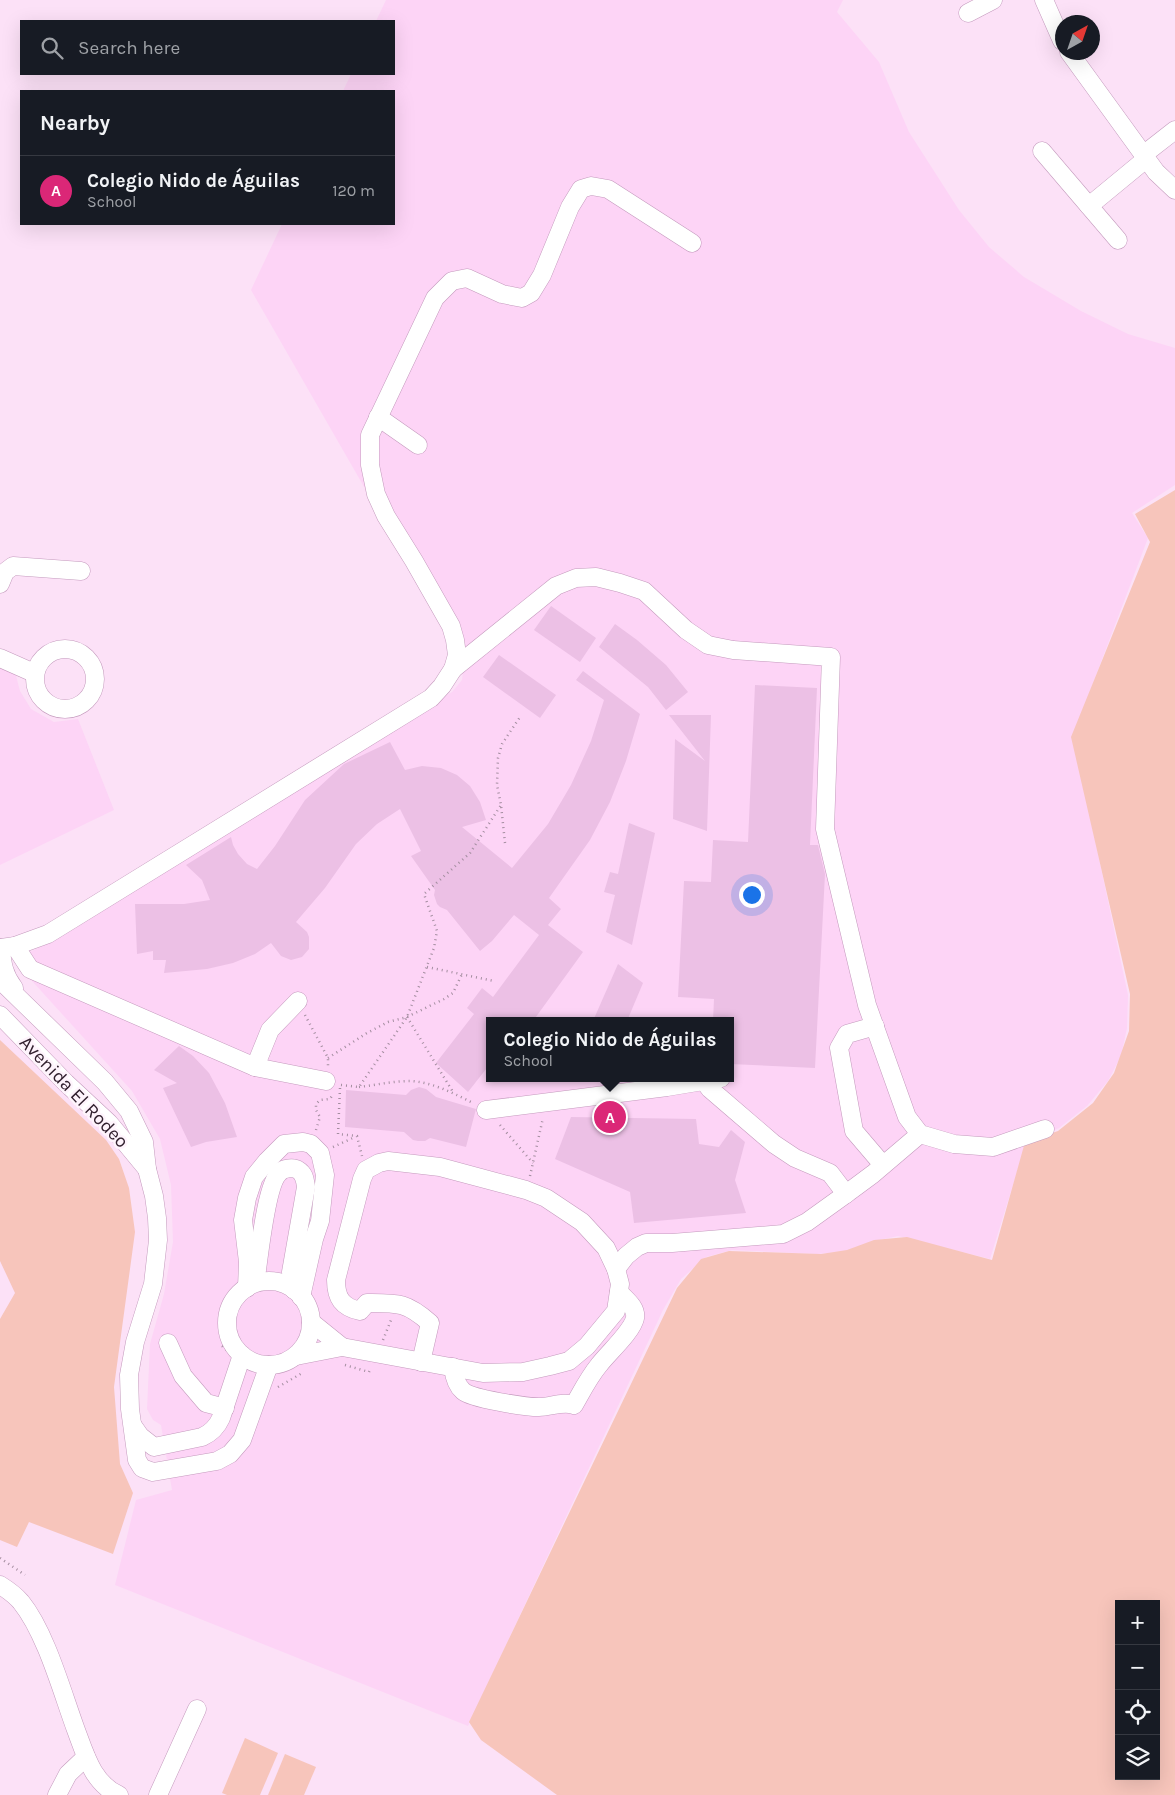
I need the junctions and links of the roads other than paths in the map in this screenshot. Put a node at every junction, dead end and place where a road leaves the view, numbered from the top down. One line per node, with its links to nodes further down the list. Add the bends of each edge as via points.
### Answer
1 (993, 0): 3 (street)
2 (1044, 0): 4 (street)
3 (968, 13)
4 (1055, 25)
5 (1075, 60): 8 (street)
6 (1175, 130): 8 (street)
7 (1042, 151): 10 (street)
8 (1145, 157): 9 (street); 10 (street)
9 (1175, 190)
10 (1089, 206): 11 (street)
11 (1118, 240)
12 (692, 243): 13 (street, via 608,189 591,186 581,190 570,206 542,276 531,293 522,298 502,294 468,278 452,281 435,298)
13 (378, 417): 14 (street); 18 (street, via 370,435 370,465 376,494 451,626 457,655)
14 (418, 445)
15 (80, 571): 16 (street, via 13,566 4,572)
16 (0, 584)
17 (0, 658): 19 (street)
18 (453, 669): 20 (street, via 431,698 48,934); 26 (street, via 556,586 576,578 596,577 644,591 708,645 732,650 831,657 825,829 867,1005)
19 (34, 674)
20 (5, 947): 23 (street, via 2,966 7,979); 28 (street, via 30,969)
21 (0, 980): 23 (street, Avenida El Rodeo)
22 (298, 1001): 28 (street, via 270,1030)
23 (28, 1007): 33 (street, Avenida El Rodeo, via 105,1082)
24 (0, 1015): 27 (street, Avenida El Rodeo)
25 (0, 1024): 27 (street)
26 (875, 1026): 36 (street, via 907,1117); 37 (street, via 846,1034 838,1048 854,1131)
27 (22, 1038): 34 (street, Avenida El Rodeo)
28 (255, 1067): 31 (street)
29 (701, 1082): 32 (street)
30 (712, 1082): 39 (street, via 710,1089 774,1144 830,1173)
31 (333, 1083)
32 (486, 1110)
33 (129, 1111): 34 (street, via 122,1120); 38 (street, Avenida El Rodeo, via 144,1142)
34 (109, 1123): 38 (street, Avenida El Rodeo)
35 (1045, 1129): 36 (street, via 993,1147 954,1144)
36 (920, 1134): 37 (street)
37 (883, 1165): 39 (street)
38 (147, 1169): 54 (street, Avenida El Rodeo, via 154,1196 158,1240 153,1284 131,1358 129,1392)
39 (846, 1194): 40 (street, via 807,1222 783,1234 646,1243 626,1256)
40 (616, 1269): 42 (street); 49 (street, via 606,1248 582,1222 546,1198 440,1167 379,1163 366,1170 362,1179 336,1290 340,1302 354,1310 360,1311 367,1303 398,1304 409,1306 430,1323)
41 (251, 1286): 43 (street, via 276,1282); 43 (street, via 274,1181 280,1172 291,1168 304,1176 306,1187 292,1272); 43 (street, via 243,1220 247,1198 254,1177 266,1161 284,1144 294,1142 316,1149 325,1175 320,1220); 46 (street, via 234,1301 228,1318 232,1343)
42 (619, 1292): 51 (street, via 616,1311 587,1346 569,1361 523,1372 483,1373); 51 (street, via 632,1306 635,1317 599,1364 574,1405 539,1407 473,1397 462,1391 454,1378)
43 (298, 1293): 44 (street, via 306,1304)
44 (311, 1322): 47 (street); 48 (street, via 309,1335)
45 (168, 1343): 52 (street, via 183,1376 206,1403)
46 (242, 1355): 50 (street); 52 (street)
47 (340, 1355): 48 (street); 49 (street, via 378,1354)
48 (296, 1356): 50 (street, via 283,1363)
49 (421, 1362): 51 (street)
50 (268, 1365): 53 (street, Avenida El Rodeo)
51 (453, 1367)
52 (226, 1402): 53 (street, via 237,1398 247,1404); 54 (street, via 218,1425 202,1437 154,1447)
53 (250, 1413): 54 (street, Avenida El Rodeo, via 242,1440 230,1454 217,1461 153,1472 142,1468 136,1460)
54 (133, 1425)
55 (0, 1586): 57 (street, via 20,1600 33,1620)
56 (197, 1709): 60 (street)
57 (86, 1757): 58 (street, via 68,1774); 59 (street, via 106,1787)
58 (57, 1795)
59 (119, 1795)
60 (158, 1795)

